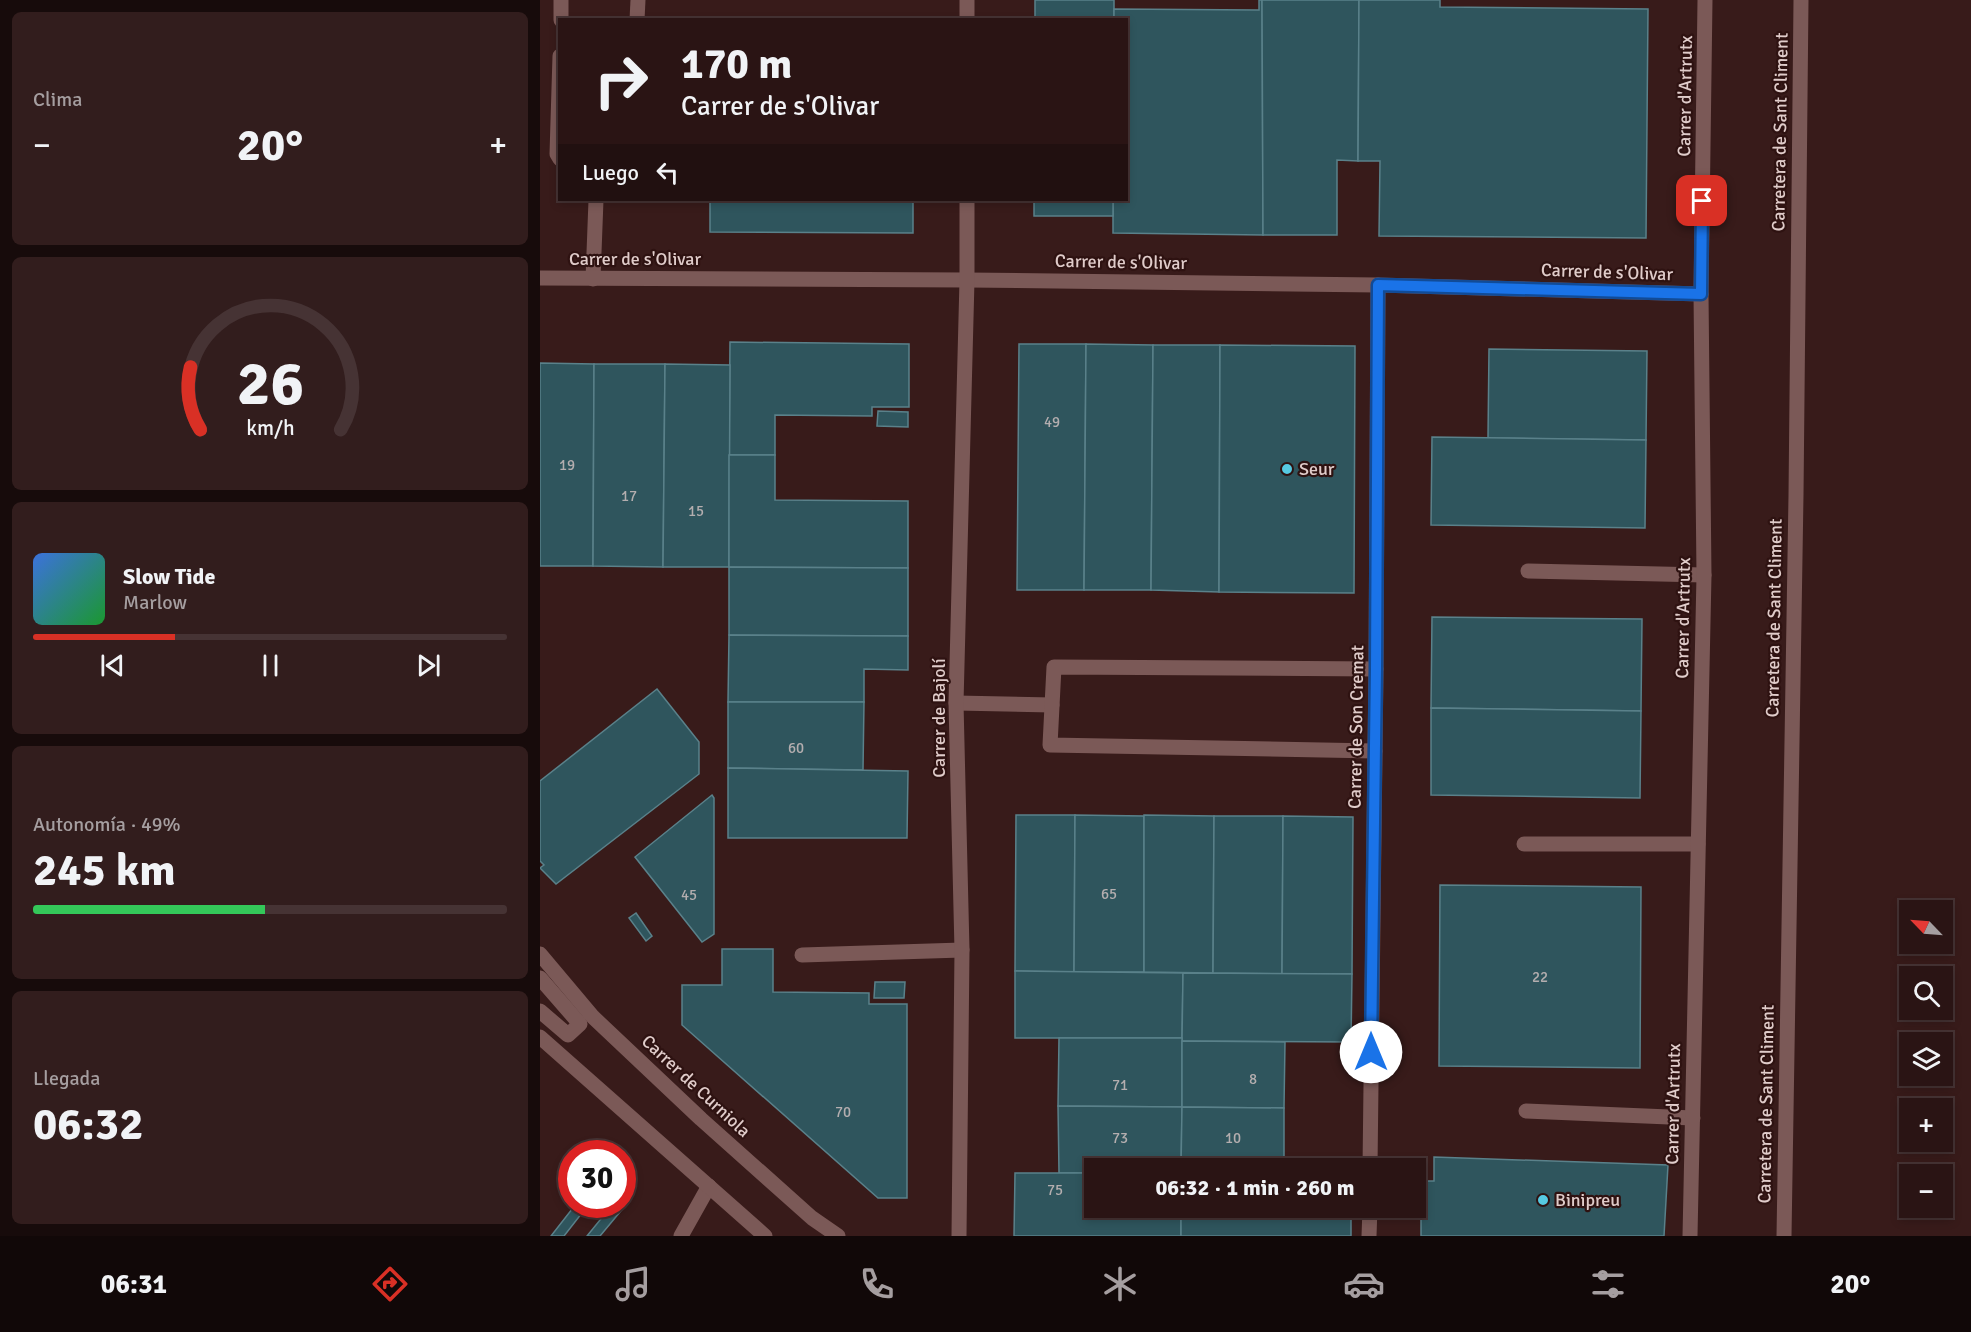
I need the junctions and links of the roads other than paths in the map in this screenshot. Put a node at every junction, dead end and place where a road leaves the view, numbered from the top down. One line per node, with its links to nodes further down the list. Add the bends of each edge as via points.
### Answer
1 (561, 0): 6 (street)
2 (638, 0): 7 (street)
3 (968, 0): 8 (street)
4 (1705, 0): 17 (street, Carrer d'Artrutx)
5 (1801, 0): 43 (street, Carretera de Sant Climent)
6 (561, 18)
7 (637, 18)
8 (968, 18)
9 (558, 121): 10 (street)
10 (558, 156)
11 (596, 201): 14 (street)
12 (967, 201): 15 (street, Carrer de Bajolí)
13 (540, 278): 14 (street, Carrer de s'Olivar)
14 (593, 279): 15 (street, Carrer de s'Olivar)
15 (967, 280): 16 (street, Carrer de s'Olivar); 21 (street, Carrer de Bajolí)
16 (1378, 285): 17 (street, Carrer de s'Olivar); 20 (street, Carrer de Son Cremat)
17 (1701, 294): 19 (street, Carrer d'Artrutx)
18 (1528, 571): 19 (street)
19 (1704, 574): 25 (street, Carrer d'Artrutx)
20 (1376, 669): 22 (street, via 1054,667); 23 (street, Carrer de Son Cremat)
21 (956, 703): 22 (street); 26 (street, Carrer de Bajolí)
22 (1052, 705): 23 (street, via 1050,745)
23 (1375, 751): 34 (street, Carrer de Son Cremat)
24 (1524, 844): 25 (street)
25 (1698, 844): 33 (street, Carrer d'Artrutx)
26 (962, 950): 28 (street); 40 (street, Carrer de Bajolí)
27 (540, 954): 39 (street, Carrer de Curniola, via 593,1017 701,1119 812,1218)
28 (802, 955)
29 (540, 978): 30 (street, via 580,1024 568,1035)
30 (540, 1011)
31 (540, 1037): 35 (street)
32 (1526, 1111): 33 (street)
33 (1693, 1118): 42 (street, Carrer d'Artrutx)
34 (1370, 1158)
35 (709, 1186): 37 (street); 38 (street)
36 (1370, 1218): 41 (street)
37 (681, 1236)
38 (765, 1236)
39 (838, 1236)
40 (959, 1236)
41 (1369, 1236)
42 (1690, 1236)
43 (1784, 1236)

